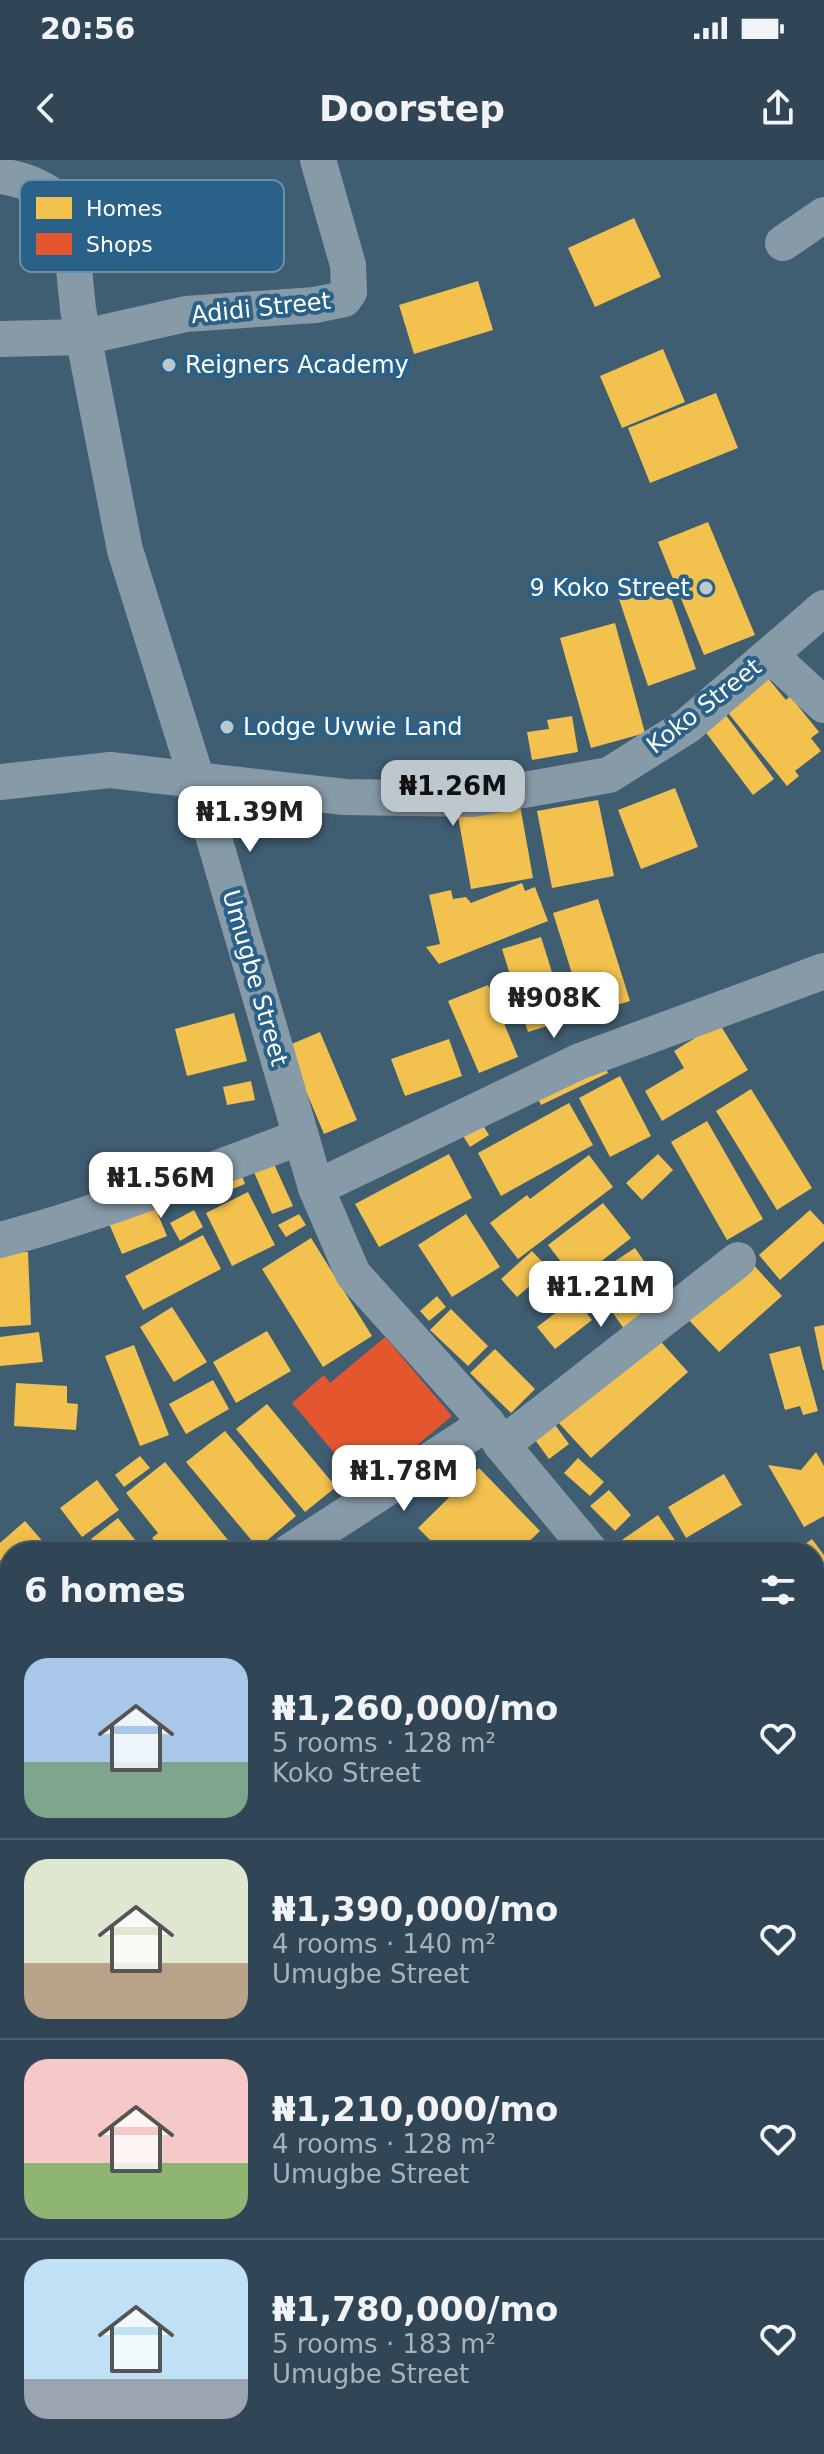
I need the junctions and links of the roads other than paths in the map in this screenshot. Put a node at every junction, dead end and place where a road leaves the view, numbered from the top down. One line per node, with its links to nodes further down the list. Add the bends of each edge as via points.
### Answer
1 (318, 160): 7 (street, Adidi Street, via 348,265 349,292 344,299 186,314)
2 (0, 176): 3 (street, Umugbe Street)
3 (20, 180)
4 (824, 215): 5 (street)
5 (783, 243)
6 (74, 272): 7 (street, Umugbe Street)
7 (84, 337): 8 (street); 12 (street, Umugbe Street, via 125,550)
8 (0, 339)
9 (824, 608): 10 (street, Koko Street)
10 (770, 655): 11 (street); 12 (street, Koko Street, via 687,726 609,775 473,799 345,797)
11 (824, 705)
12 (197, 780): 13 (street, Koko Street, via 110,770); 15 (street, Umugbe Street)
13 (0, 782)
14 (824, 971): 16 (street, via 578,1062)
15 (301, 1137): 16 (street, Umugbe Street); 17 (street)
16 (316, 1188): 19 (street, Umugbe Street, via 353,1274)
17 (0, 1240)
18 (738, 1260): 19 (street)
19 (494, 1434): 20 (street); 21 (street, Umugbe Street)
20 (306, 1542)
21 (583, 1542)

